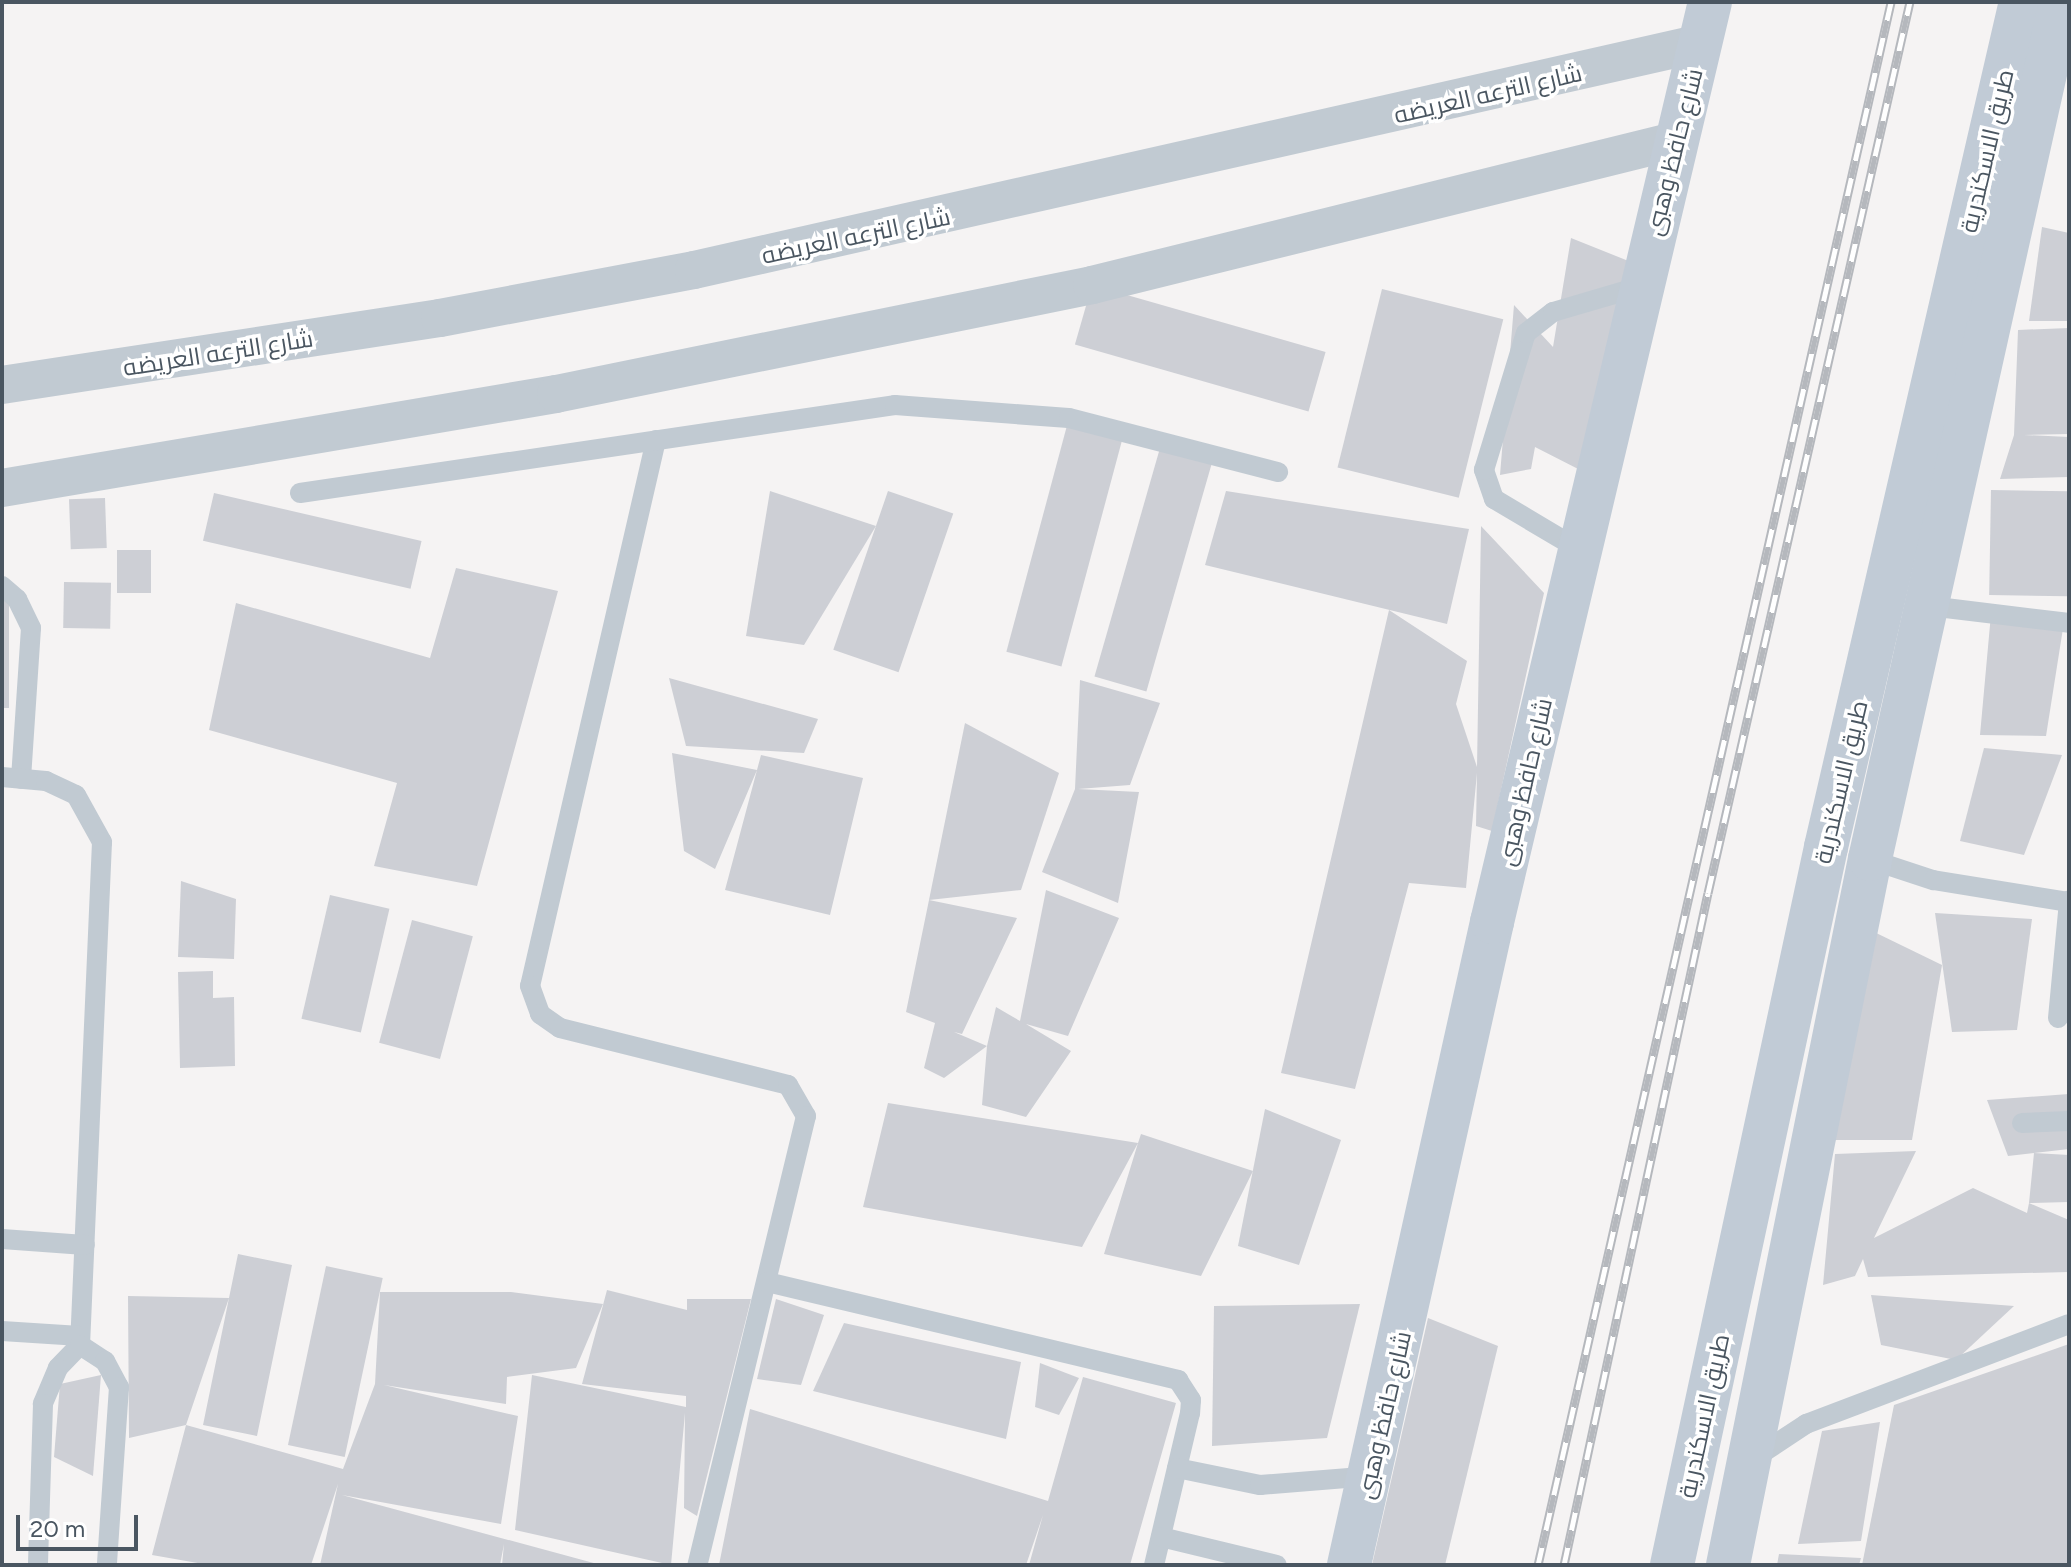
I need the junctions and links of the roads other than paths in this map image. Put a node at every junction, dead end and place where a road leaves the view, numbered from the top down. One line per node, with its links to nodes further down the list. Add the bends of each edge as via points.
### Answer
1 (2048, 11): 12 (main road, طريق الاسكندرية); 15 (main road, طريق الاسكندرية)
2 (1705, 23): 3 (main road, شارع حافظ وهبى); 5 (street, شارع الترعه العريضه, via 694,270 440,318)
3 (1674, 141): 4 (main road, شارع حافظ وهبى); 8 (street, via 1092,285 556,394)
4 (1642, 286): 10 (main road, شارع حافظ وهبى); 10 (lane, via 1553,312 1526,333 1484,470 1494,499)
5 (2, 385)
6 (656, 440): 7 (lane, via 895,405 967,408 1069,418); 9 (lane); 23 (lane, via 530,986 540,1014 560,1028 788,1085 797,1094 806,1128)
7 (1278, 472)
8 (2, 488)
9 (300, 493)
10 (1580, 550): 30 (main road, شارع حافظ وهبى)
11 (2, 586): 14 (lane, via 17,599 31,628)
12 (1929, 606): 13 (lane); 16 (main road, طريق الاسكندرية)
13 (2069, 623)
14 (12, 778): 22 (lane, via 46,781 76,795 102,842)
15 (1826, 847): 16 (lane); 27 (main road, طريق الاسكندرية)
16 (1870, 859): 17 (lane, via 1933,880); 28 (main road, طريق الاسكندرية)
17 (2069, 902): 18 (lane)
18 (2058, 1018)
19 (2069, 1121): 20 (lane)
20 (2022, 1123)
21 (2, 1239): 22 (lane)
22 (85, 1245): 26 (lane)
23 (767, 1282): 29 (lane, via 1168,1375 1191,1400); 36 (lane)
24 (2069, 1324): 28 (lane, via 1806,1424)
25 (2, 1331): 26 (lane)
26 (80, 1340): 34 (lane, via 58,1368 43,1404); 35 (lane, via 105,1361 119,1387)
27 (1696, 1457): 28 (main road, via 1722,1472); 32 (main road, طريق الاسكندرية)
28 (1749, 1461): 33 (main road, طريق الاسكندرية)
29 (1177, 1468): 30 (lane, via 1260,1485); 31 (lane)
30 (1371, 1476): 39 (main road, شارع حافظ وهبى)
31 (1161, 1537): 37 (lane); 38 (lane)
32 (1676, 1548): 33 (main road, via 1703,1530)
33 (1729, 1558)
34 (38, 1565)
35 (107, 1565)
36 (697, 1565)
37 (1154, 1565)
38 (1277, 1565)
39 (1349, 1565)

